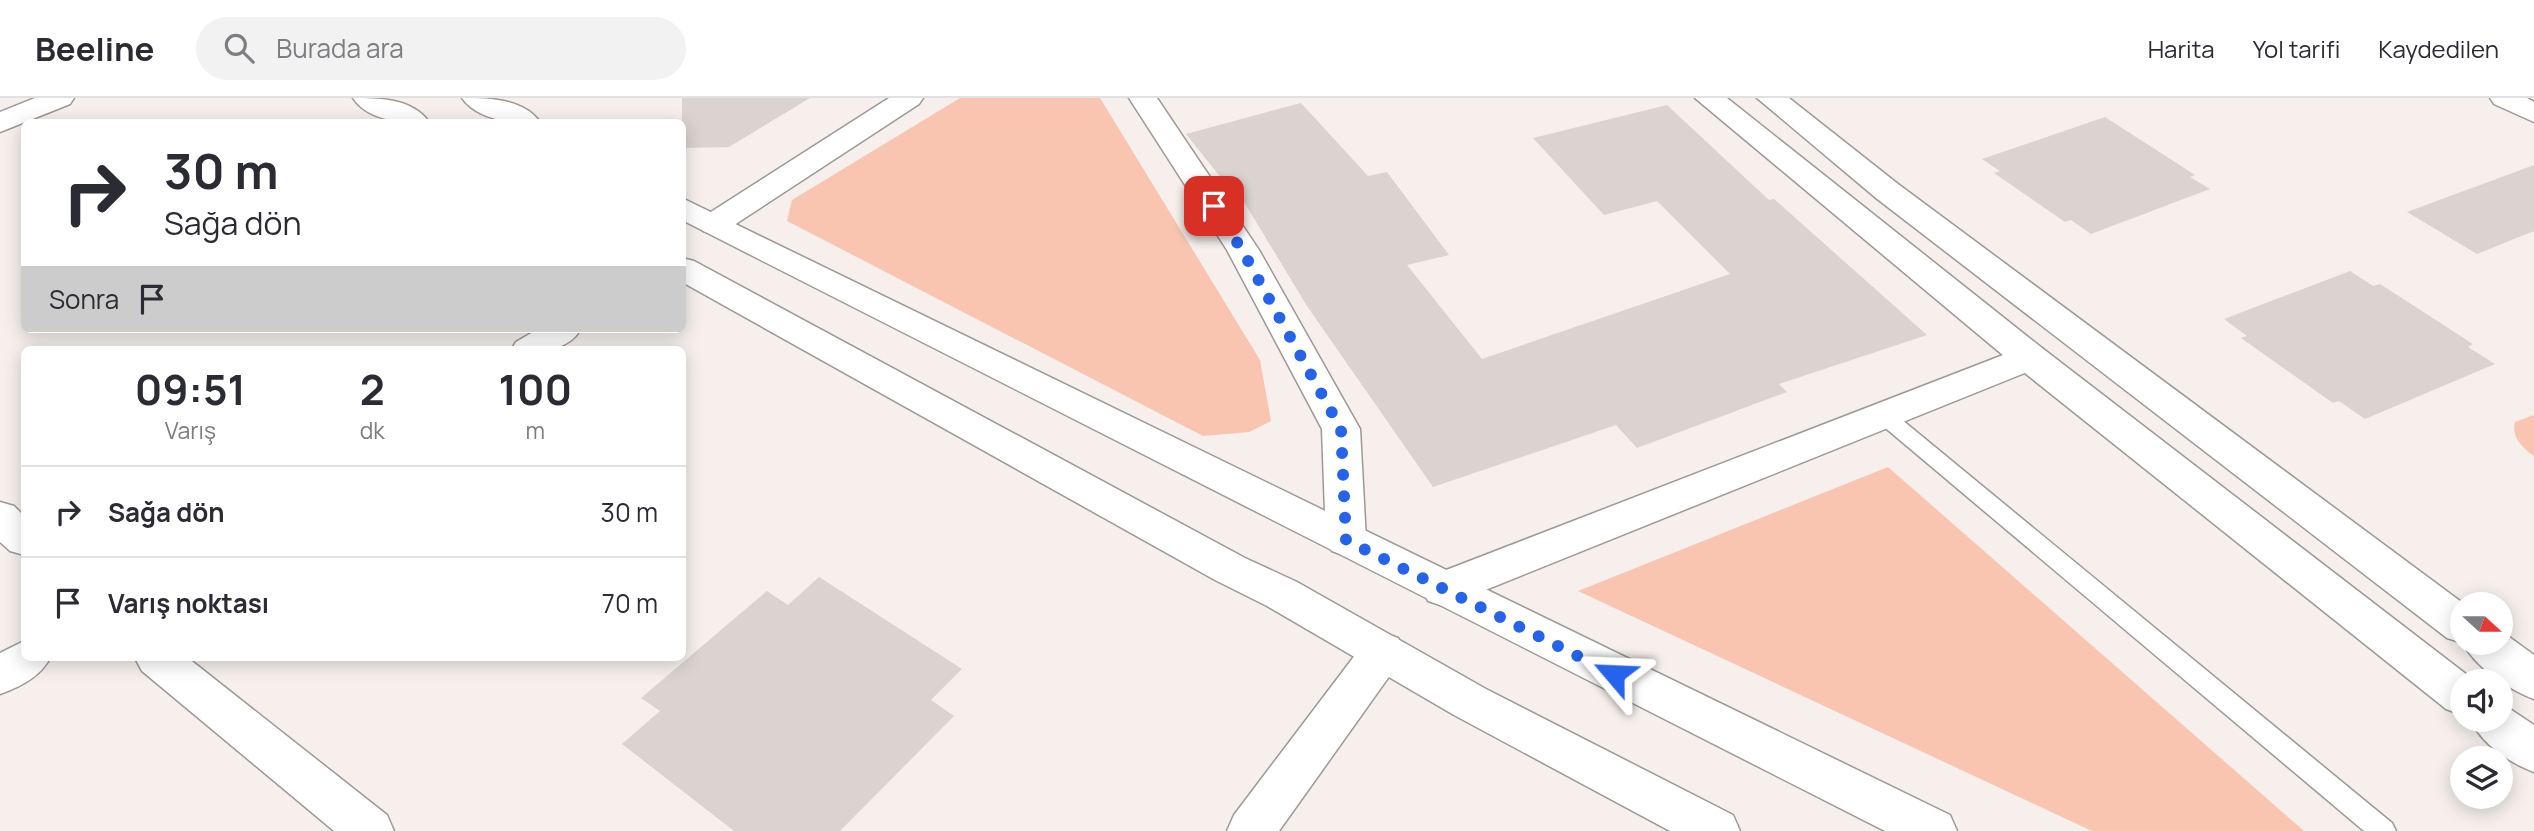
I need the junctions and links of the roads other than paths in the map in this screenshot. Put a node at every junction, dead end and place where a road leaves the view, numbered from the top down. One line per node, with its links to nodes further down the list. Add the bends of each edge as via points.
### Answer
1 (60, 98): 12 (street)
2 (367, 98): 10 (street)
3 (476, 98): 11 (street)
4 (909, 98): 13 (street)
5 (1143, 98): 22 (street, via 1242,250 1341,429)
6 (1709, 98): 18 (street)
7 (1771, 98): 24 (street, via 1886,191)
8 (2504, 98): 9 (street)
9 (2534, 113)
10 (408, 119)
11 (519, 119)
12 (0, 123)
13 (692, 215): 14 (street)
14 (754, 244): 15 (street); 22 (street)
15 (692, 273): 25 (street)
16 (557, 333): 17 (street)
17 (536, 346)
18 (2029, 357): 19 (street); 31 (street)
19 (1883, 415): 23 (street); 38 (lane)
20 (0, 517): 21 (street)
21 (21, 537)
22 (1346, 540): 23 (street)
23 (1443, 589): 37 (street)
24 (2450, 617)
25 (1383, 651): 35 (street); 36 (street)
26 (2501, 655): 30 (street)
27 (22, 661): 29 (street)
28 (161, 661): 34 (street)
29 (0, 676)
30 (2534, 680)
31 (2450, 687)
32 (2509, 732): 33 (street)
33 (2534, 752)
34 (370, 831)
35 (1251, 831)
36 (1716, 831)
37 (1933, 831)
38 (2383, 831)

